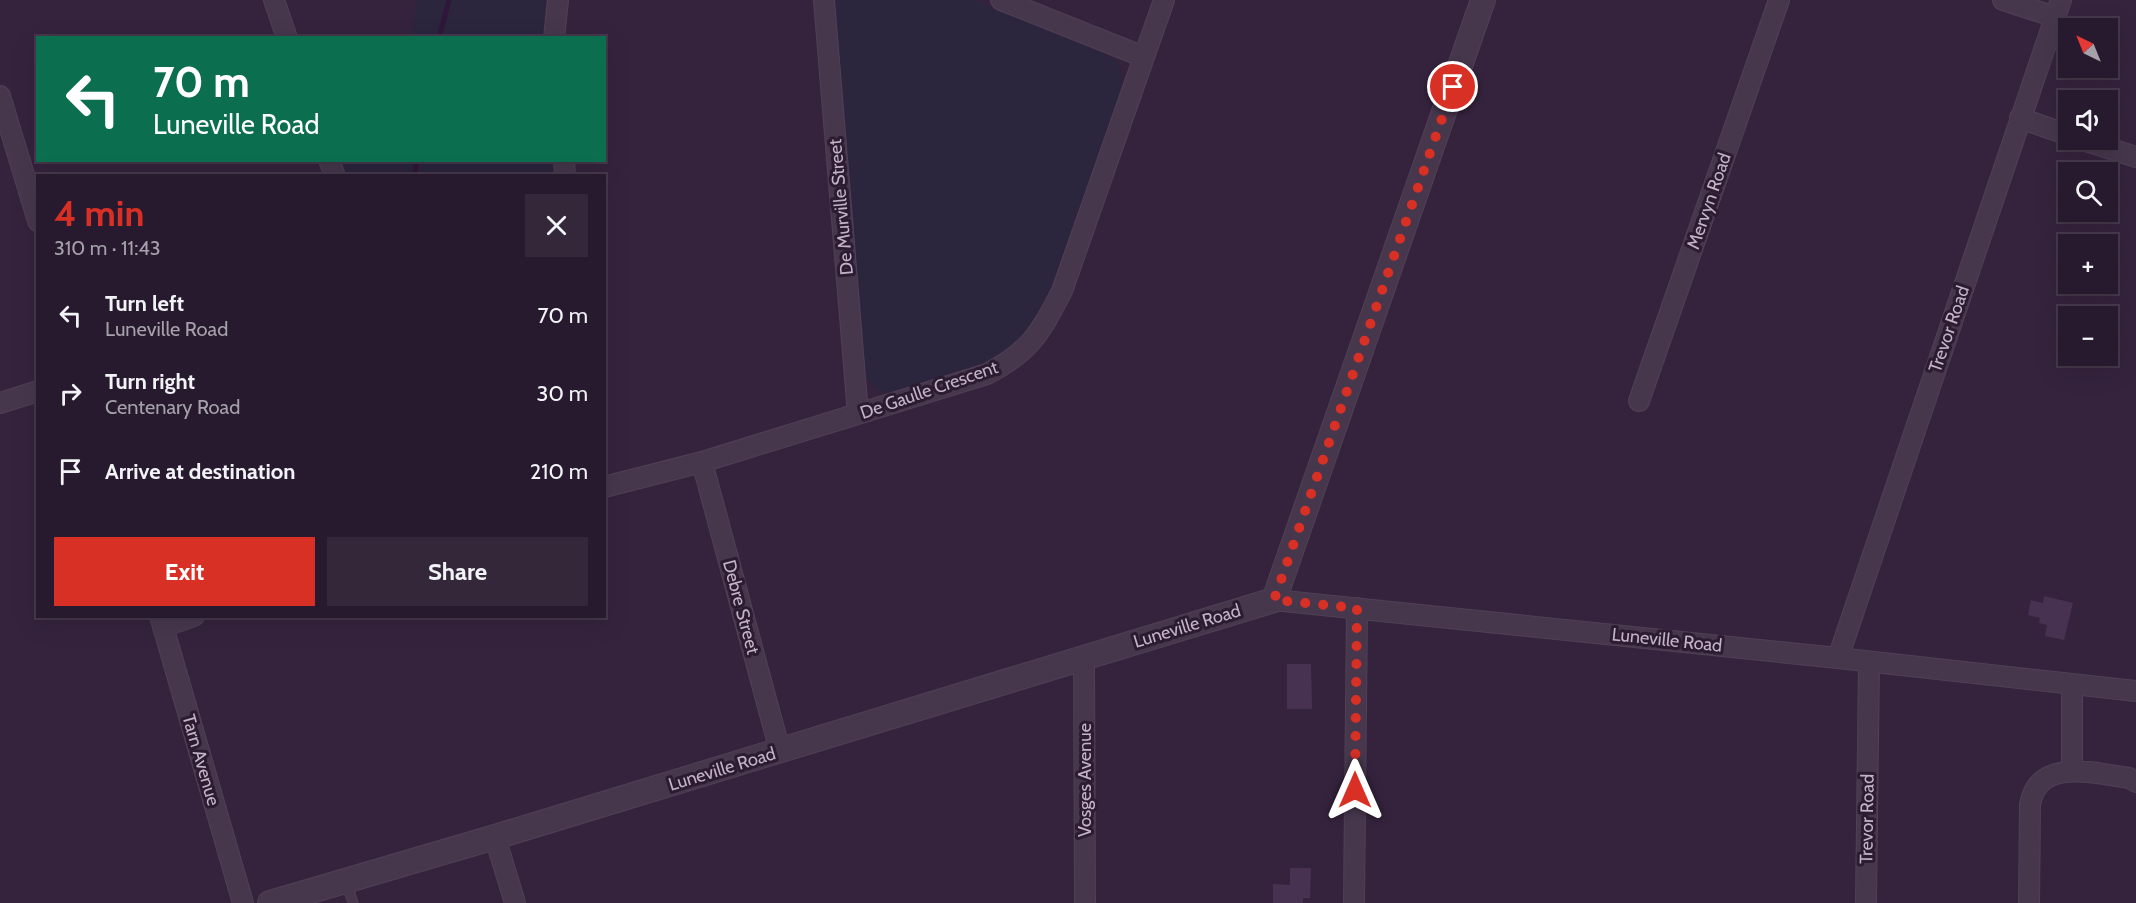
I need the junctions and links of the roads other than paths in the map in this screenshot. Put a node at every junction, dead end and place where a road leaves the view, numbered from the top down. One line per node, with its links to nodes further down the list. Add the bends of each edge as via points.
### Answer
1 (274, 0): 10 (street)
2 (558, 0): 11 (street)
3 (824, 0): 22 (street, De Murville Street)
4 (1001, 0): 12 (street)
5 (1164, 0): 12 (street, De Gaulle Crescent)
6 (1482, 0): 25 (street)
7 (1779, 0): 20 (street, Mervyn Road)
8 (2003, 0): 9 (street)
9 (2058, 9): 14 (street, Trevor Road)
10 (286, 36)
11 (554, 36)
12 (1144, 57): 22 (street, De Gaulle Crescent, via 1062,291 1032,342 1011,362 987,374)
13 (0, 96): 18 (street)
14 (2020, 118): 15 (street); 30 (street, Trevor Road)
15 (2058, 131)
16 (2112, 150): 17 (street)
17 (2136, 158)
18 (36, 214)
19 (36, 392): 21 (street)
20 (1638, 401)
21 (0, 403)
22 (858, 414): 23 (street, De Gaulle Crescent)
23 (702, 462): 24 (street, De Gaulle Crescent); 34 (street, Debre Street)
24 (606, 486)
25 (1274, 600): 26 (street, Luneville Road); 29 (street, Luneville Road)
26 (1357, 608): 30 (street, Luneville Road); 43 (street)
27 (183, 618): 28 (street)
28 (161, 622): 39 (street, Tarn Avenue)
29 (1084, 657): 34 (street, Luneville Road); 42 (street, Vosges Avenue)
30 (1838, 658): 31 (street, Luneville Road)
31 (1869, 662): 32 (street, Luneville Road); 44 (street, Trevor Road)
32 (2072, 684): 33 (street, Luneville Road); 35 (street)
33 (2136, 691)
34 (780, 752): 37 (street, Luneville Road)
35 (2072, 771): 36 (street); 45 (street, via 2053,776 2032,796)
36 (2136, 782)
37 (495, 837): 38 (street, Luneville Road); 41 (street)
38 (349, 892): 40 (street, Luneville Road)
39 (243, 903)
40 (270, 903)
41 (515, 903)
42 (1085, 903)
43 (1354, 903)
44 (1866, 903)
45 (2029, 903)

